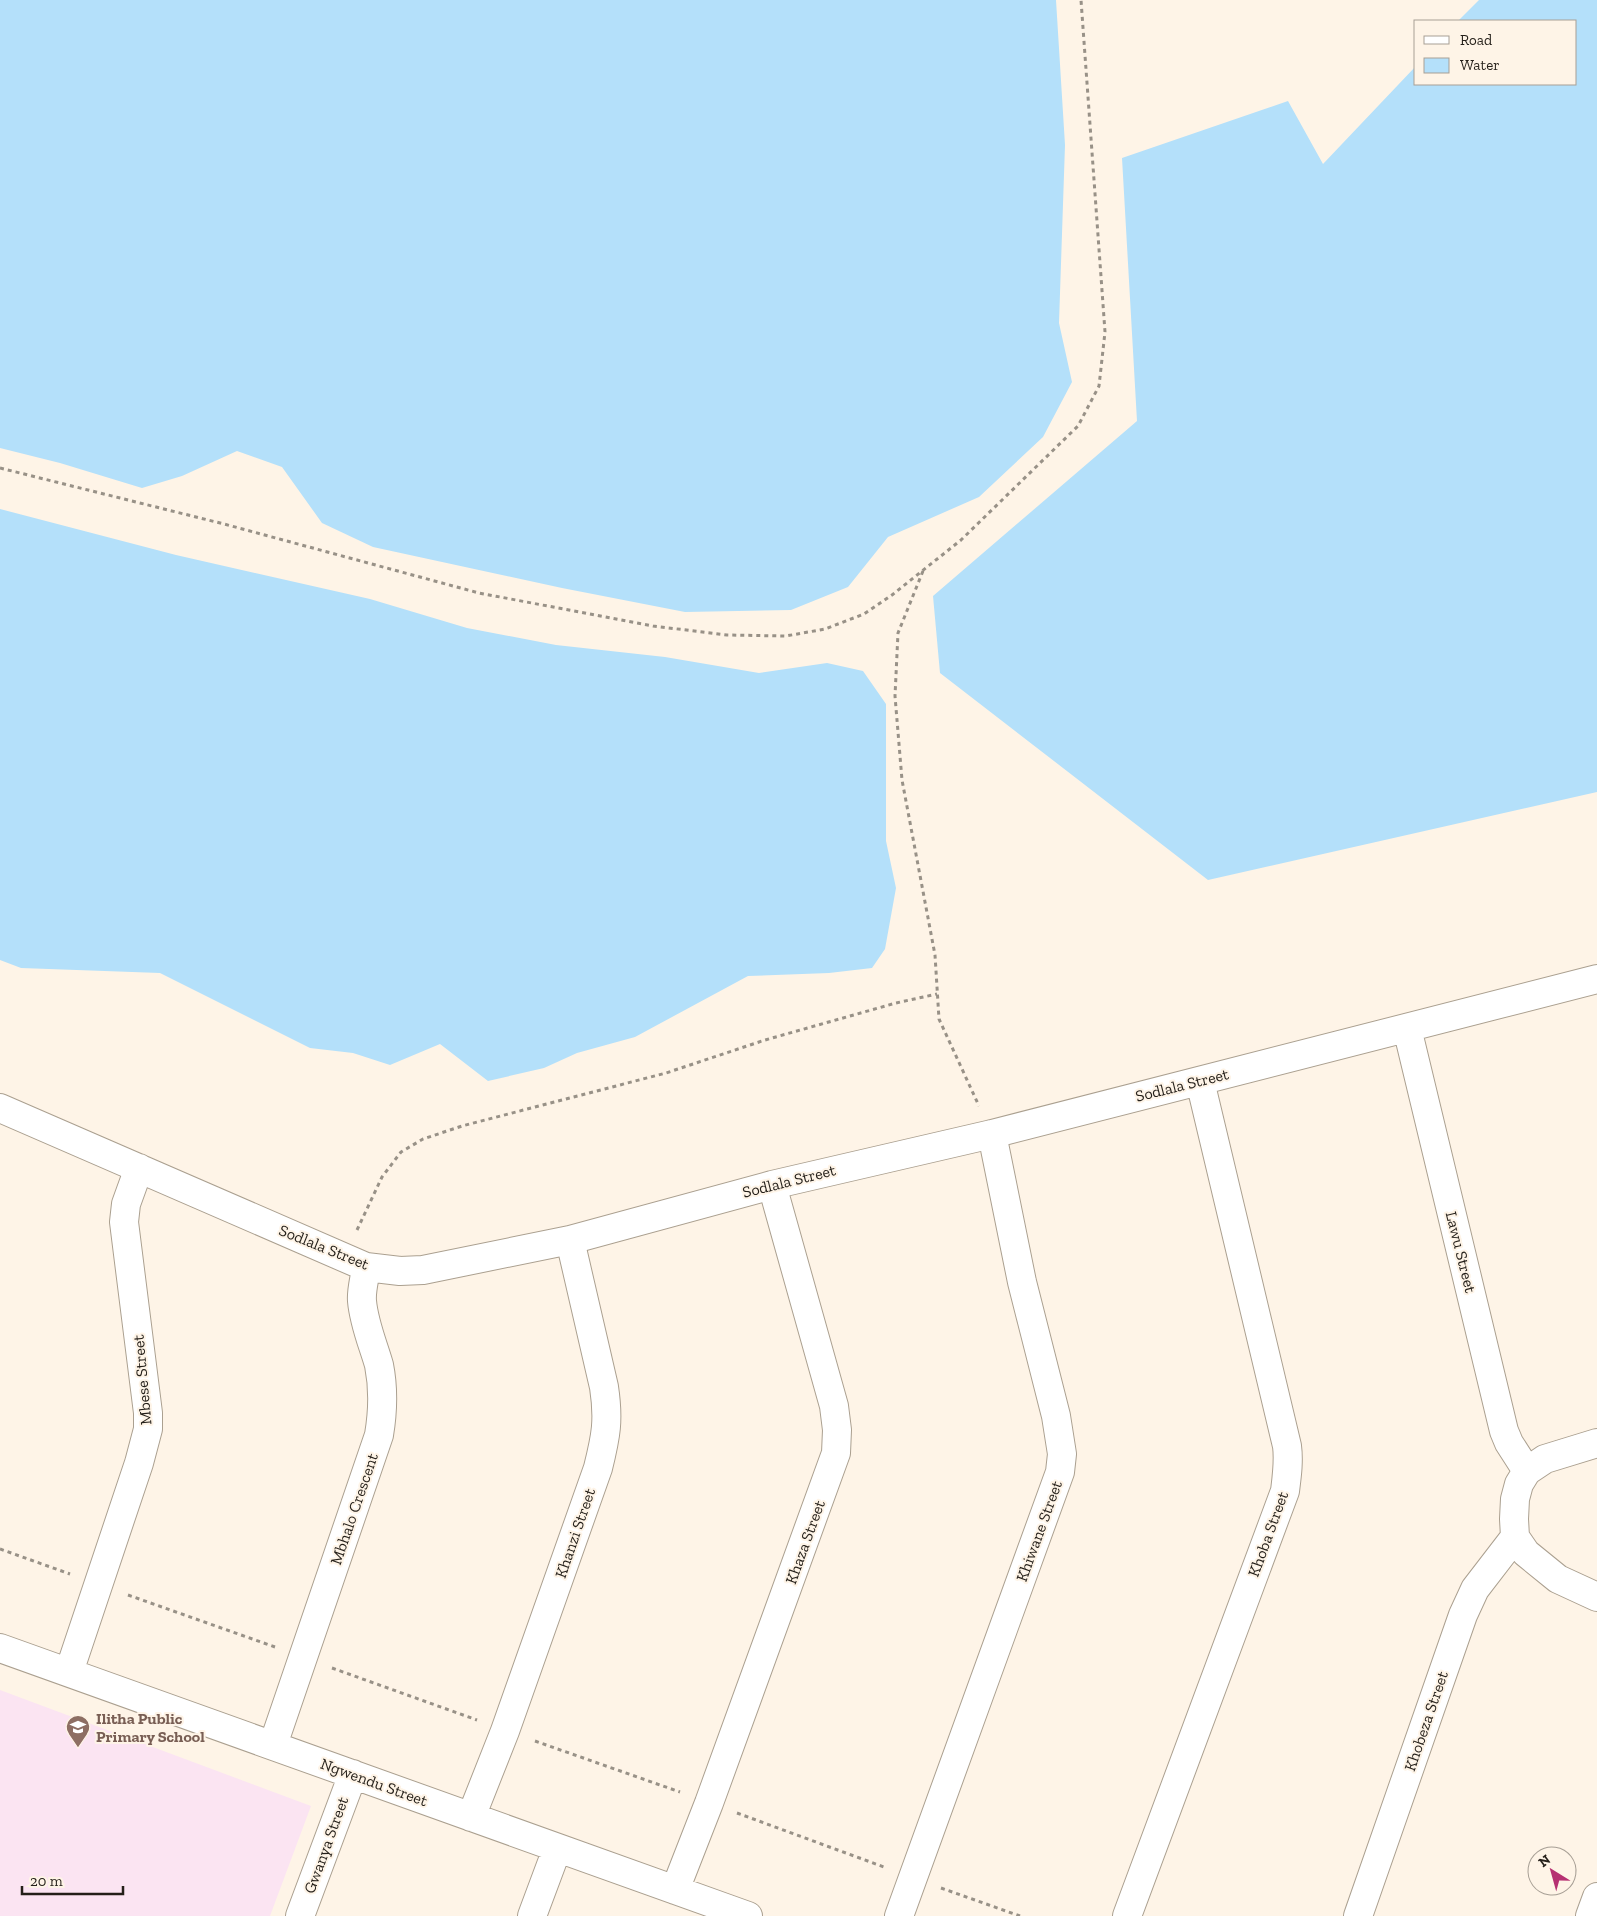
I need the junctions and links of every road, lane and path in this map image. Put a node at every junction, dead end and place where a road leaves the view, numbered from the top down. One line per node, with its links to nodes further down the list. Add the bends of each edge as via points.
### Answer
1 (1081, 0): 3 (path, via 1105,332 1099,386 1078,426 961,540)
2 (0, 468): 3 (path, via 479,593 653,626 727,635 786,636 825,629 864,614)
3 (923, 570): 5 (path, via 898,634 895,696 902,780 935,956)
4 (1597, 979): 6 (street, Sodlala Street)
5 (937, 994): 9 (path, via 939,1018); 13 (path, via 887,1005 666,1073 423,1139 400,1152 382,1177 353,1238)
6 (1407, 1028): 7 (street, Sodlala Street); 15 (street, Lawu Street, via 1504,1431)
7 (1200, 1081): 9 (street, Sodlala Street); 30 (street, Khoba Street, via 1287,1446 1287,1474 1285,1490)
8 (0, 1108): 10 (street, Sodlala Street)
9 (992, 1134): 11 (street, Sodlala Street); 29 (street, Khiwane Street, via 1022,1282 1056,1416 1062,1454 1060,1472)
10 (139, 1168): 13 (street, Sodlala Street); 19 (street, Mbese Street, via 126,1204 124,1222 148,1429)
11 (772, 1184): 12 (street, Sodlala Street); 24 (street, Khaza Street, via 834,1406 836,1453)
12 (570, 1240): 13 (street, Sodlala Street, via 423,1270); 22 (street, Khanzi Street, via 604,1386 606,1432 595,1478 506,1731)
13 (366, 1267): 20 (street, Mbhalo Crescent, via 362,1300 383,1388 384,1406 379,1435)
14 (1597, 1443): 15 (street, via 1544,1459)
15 (1527, 1471): 16 (street, via 1515,1499)
16 (1514, 1537): 17 (street, via 1526,1553 1558,1579); 31 (street, Khobeza Street, via 1475,1589 1463,1615)
17 (1597, 1597)
18 (0, 1648): 19 (street, Ngwendu Street)
19 (70, 1672): 20 (street, Ngwendu Street)
20 (273, 1745): 21 (street, Ngwendu Street)
21 (353, 1774): 22 (street, Ngwendu Street); 26 (street, Gwanya Street)
22 (471, 1817): 23 (street, Ngwendu Street)
23 (557, 1849): 24 (street, Ngwendu Street); 27 (street)
24 (675, 1890): 28 (street, Ngwendu Street)
25 (1597, 1896): 32 (street)
26 (300, 1916)
27 (532, 1916)
28 (748, 1916)
29 (899, 1916)
30 (1127, 1916)
31 (1358, 1916)
32 (1590, 1916)

